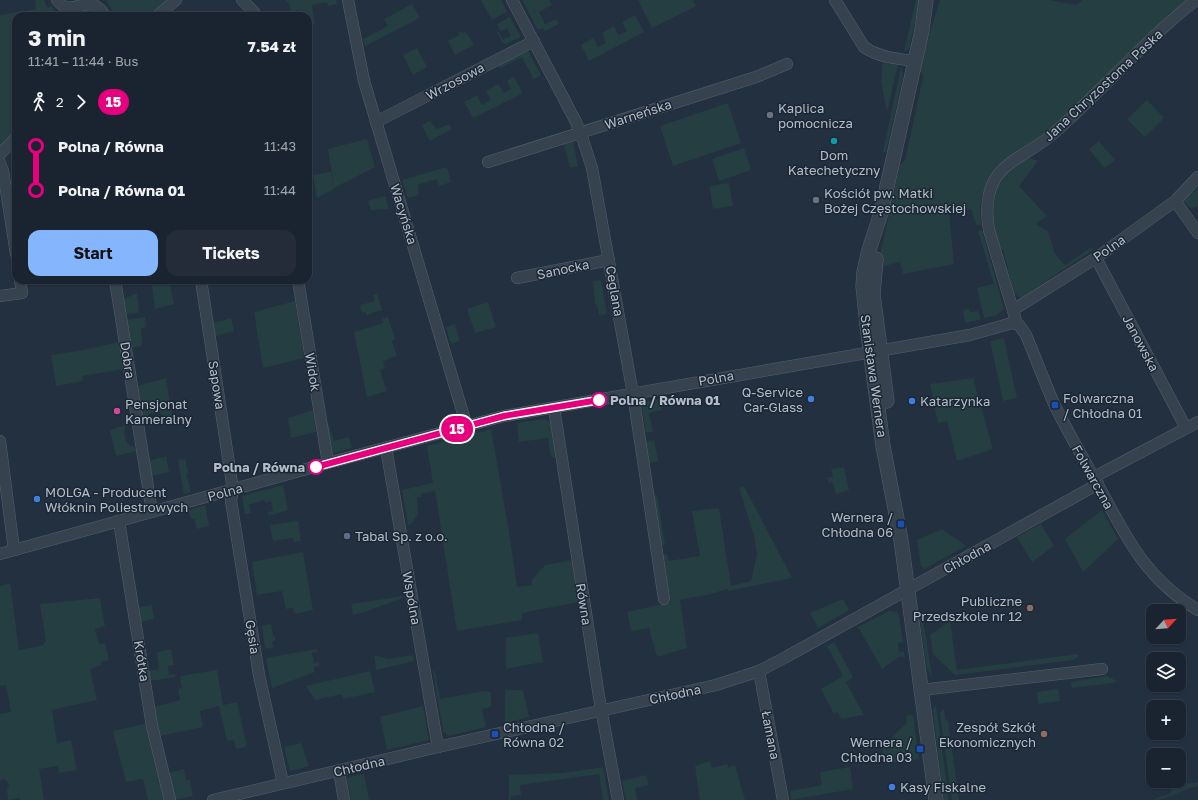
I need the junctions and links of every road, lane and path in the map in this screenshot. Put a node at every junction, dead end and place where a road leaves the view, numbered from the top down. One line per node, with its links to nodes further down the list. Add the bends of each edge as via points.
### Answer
1 (57, 0): 10 (street, via 68,8 93,4)
2 (176, 0): 11 (street)
3 (242, 0): 12 (street)
4 (348, 0): 17 (street, Wacyńska, via 362,71)
5 (512, 0): 14 (street, Ceglana)
6 (835, 0): 15 (street, via 864,47 882,55)
7 (926, 0): 13 (street, Stanisława Wernera)
8 (934, 0): 13 (street, Stanisława Wernera)
9 (1196, 0): 35 (street, Jana Chryzostoma Paska, via 1054,134 1008,165 995,180 989,193 987,218)
10 (102, 12)
11 (162, 12)
12 (254, 12)
13 (922, 30): 15 (street, Stanisława Wernera)
14 (534, 41): 17 (street, Wrzosowa); 18 (street, Ceglana)
15 (915, 61): 37 (street, Stanisława Wernera, via 881,213 873,284)
16 (787, 64): 18 (street, Warneńska, via 756,77)
17 (376, 122): 41 (street, Wacyńska)
18 (580, 133): 21 (street, Warneńska); 28 (street, Ceglana, via 592,168)
19 (12, 142): 20 (street)
20 (0, 154)
21 (488, 162)
22 (0, 163): 25 (street)
23 (1198, 177): 24 (street, Polna)
24 (1175, 201): 26 (street); 27 (street, Polna)
25 (12, 228)
26 (1198, 233)
27 (1096, 258): 35 (street, Polna); 42 (street, Janowska)
28 (609, 260): 29 (street, Sanocka); 38 (street, Ceglana)
29 (517, 278)
30 (21, 284): 34 (street, via 22,293)
31 (116, 284): 48 (street, Dobra)
32 (201, 284): 47 (street, Sapowa)
33 (299, 284): 45 (street, Widok)
34 (0, 296)
35 (1013, 310): 36 (street, Jana Chryzostoma Paska)
36 (1016, 324): 37 (street, Polna, via 1008,323 970,334); 46 (street, Folwarczna, via 1026,336 1055,405)
37 (875, 351): 38 (street, Polna); 52 (street, Stanisława Wernera, via 900,502 901,540)
38 (632, 394): 39 (street, Polna); 53 (street, Ceglana)
39 (554, 408): 41 (street, Polna, via 504,416); 58 (street, Równa)
40 (1198, 422): 42 (street, Chłodna)
41 (467, 426): 44 (street, Polna)
42 (1186, 428): 46 (street, Chłodna)
43 (0, 441): 50 (street)
44 (386, 448): 45 (street, Polna); 59 (street, Wspólna)
45 (328, 464): 47 (street, Polna)
46 (1096, 481): 52 (street, Chłodna); 54 (street, Folwarczna, via 1143,562 1165,585)
47 (233, 490): 48 (street, Polna); 61 (street, Gęsia, via 232,502 259,675)
48 (152, 512): 49 (street, Polna)
49 (119, 521): 50 (street, Polna); 63 (street, Krótka, via 152,726)
50 (14, 550): 51 (street, Polna)
51 (0, 554)
52 (908, 590): 56 (street, Chłodna); 57 (street, Stanisława Wernera)
53 (664, 599)
54 (1198, 610)
55 (1102, 669): 57 (street)
56 (759, 671): 58 (street, Chłodna, via 716,685); 67 (street, Łamana)
57 (921, 690): 68 (street, Stanisława Wernera)
58 (602, 710): 59 (street, Chłodna); 66 (street, Równa)
59 (438, 747): 60 (street, Chłodna)
60 (339, 771): 61 (street, Chłodna); 65 (street)
61 (283, 783): 62 (street, Chłodna)
62 (236, 797): 64 (street, Chłodna)
63 (170, 800)
64 (213, 800)
65 (344, 800)
66 (618, 800)
67 (783, 800)
68 (936, 800)

